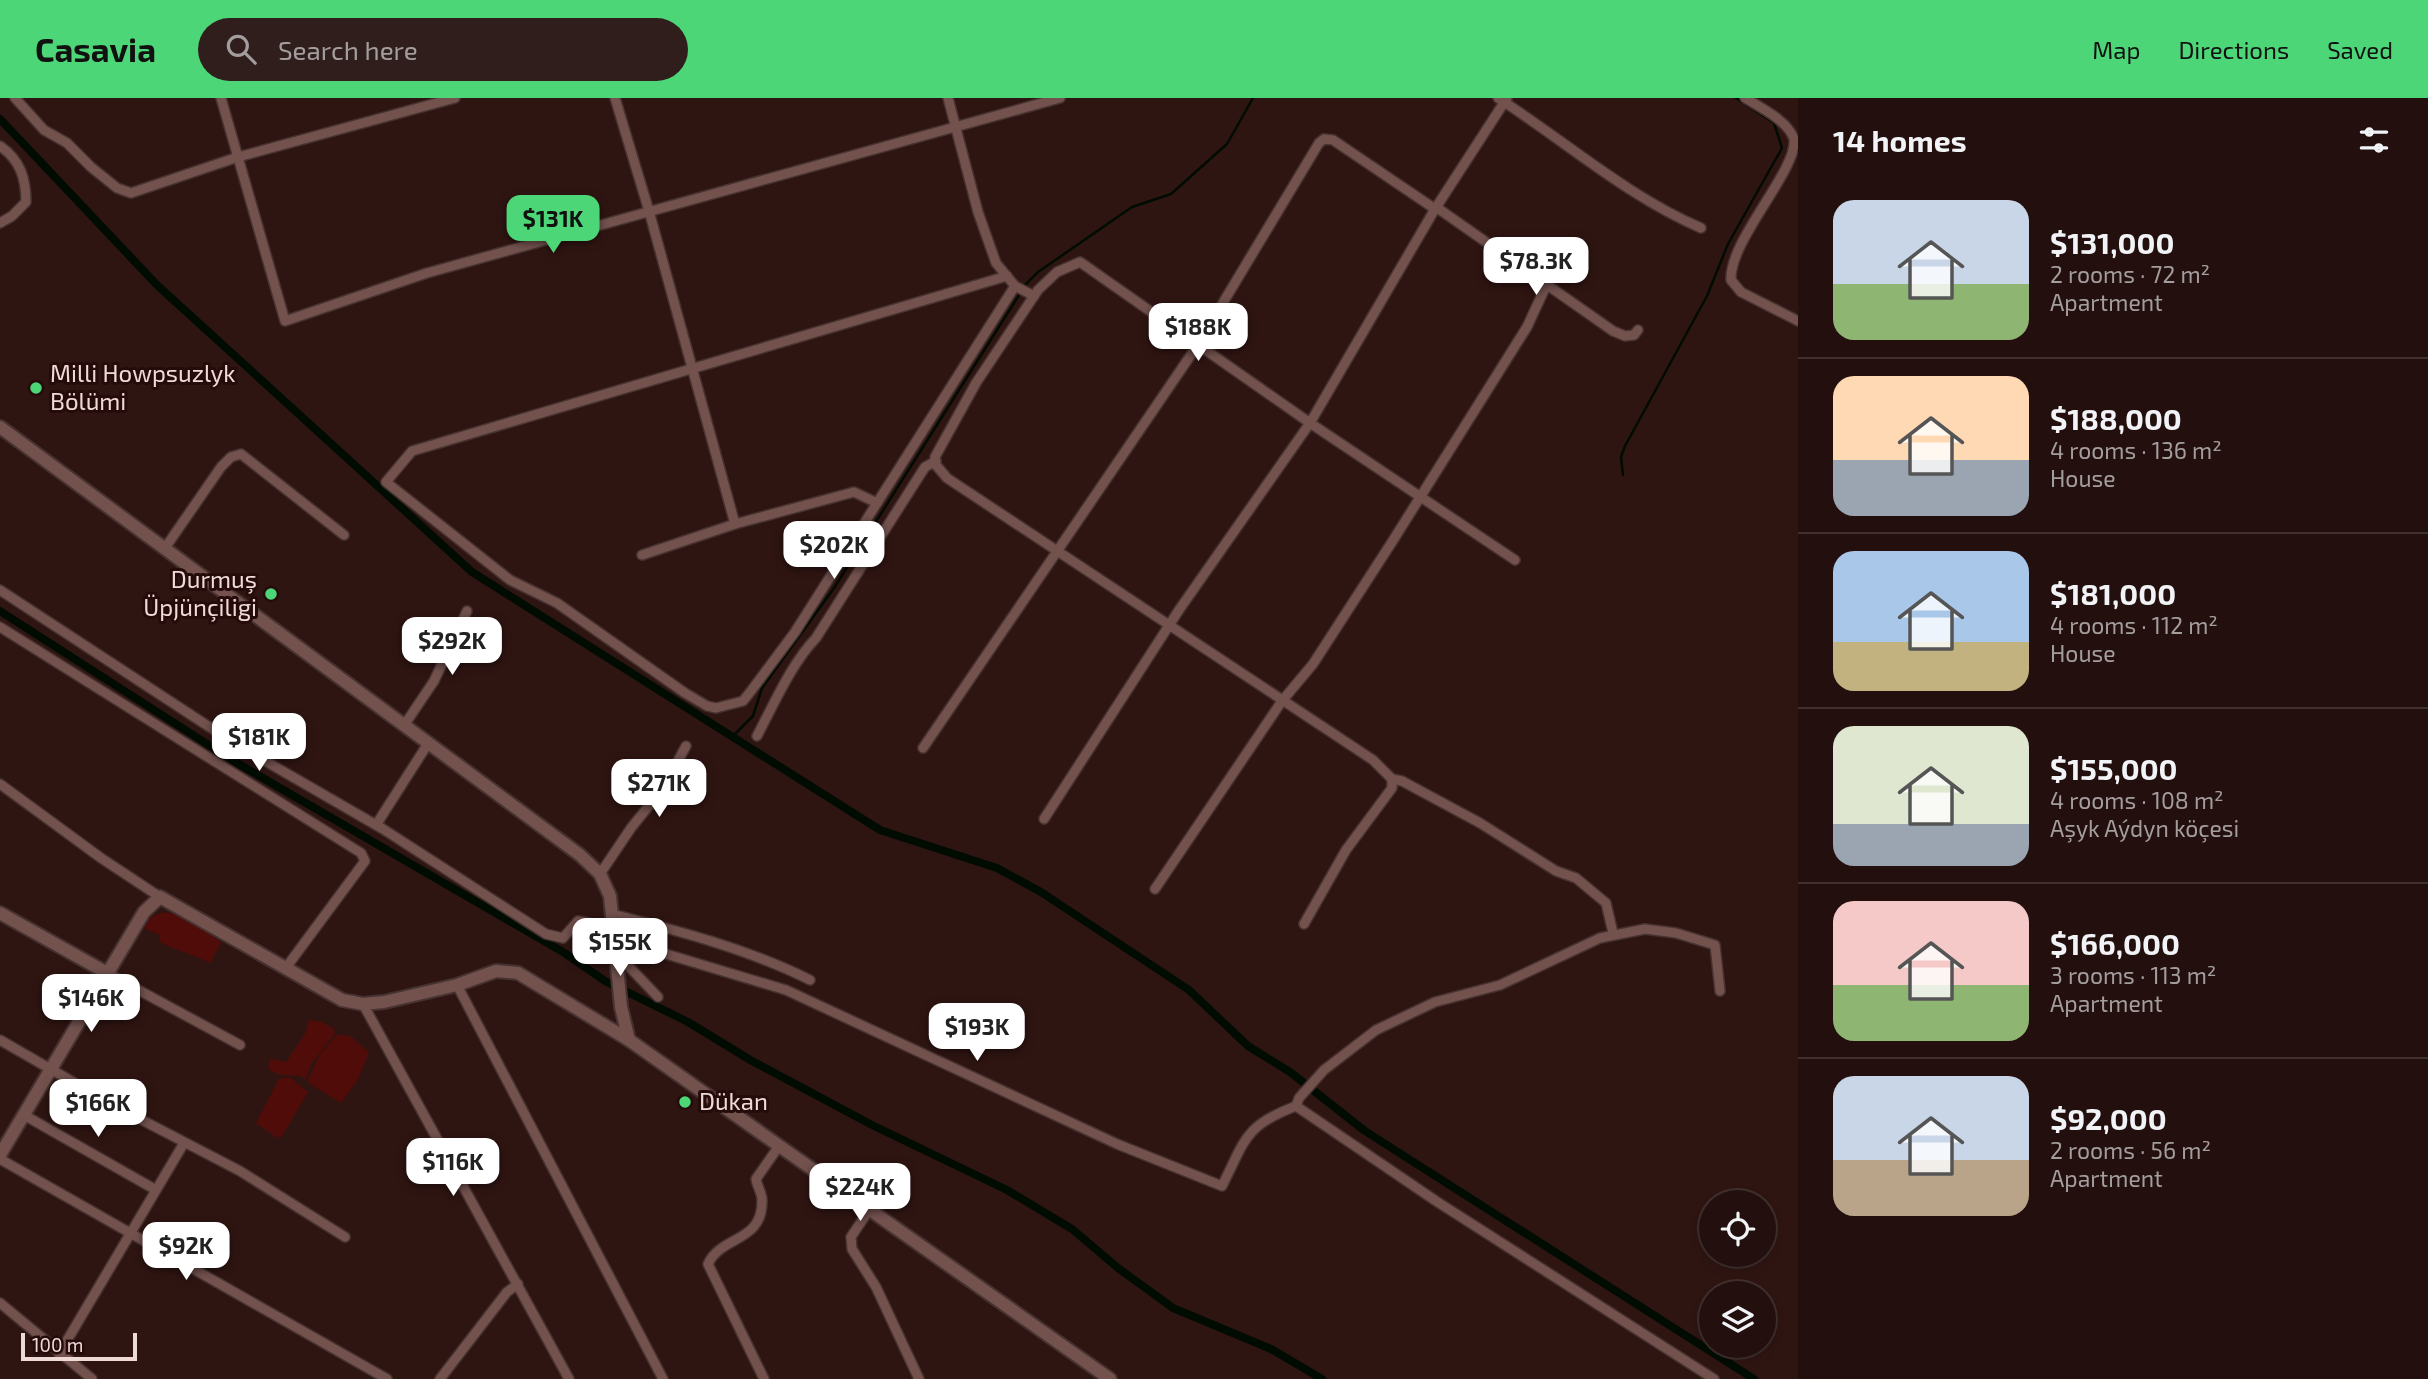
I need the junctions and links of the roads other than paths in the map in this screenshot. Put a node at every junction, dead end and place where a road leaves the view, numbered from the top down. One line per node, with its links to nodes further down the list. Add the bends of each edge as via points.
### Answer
1 (15, 98): 11 (street, via 44,130 125,191 143,191)
2 (221, 98): 11 (street)
3 (454, 98): 11 (street)
4 (615, 98): 13 (street)
5 (948, 98): 9 (street)
6 (1060, 98): 9 (street)
7 (1745, 98): 20 (street, via 1784,125 1795,140 1794,152 1773,195 1733,264 1731,279 1736,289)
8 (1504, 99): 12 (street); 15 (street, via 1628,188)
9 (956, 128): 13 (street); 16 (street, via 978,212 996,263)
10 (0, 146): 14 (street, via 18,162 26,194 21,208)
11 (238, 157): 13 (street, via 285,321 428,274)
12 (1436, 208): 17 (street); 22 (street, via 1336,142 1324,139); 24 (street)
13 (649, 211): 23 (street)
14 (0, 223)
15 (1701, 228)
16 (1007, 276): 18 (street); 23 (street)
17 (1546, 286): 21 (street, via 1613,331 1625,336); 27 (street, via 1527,327)
18 (1016, 287): 19 (street); 28 (street)
19 (1032, 295): 22 (street, via 1057,272 1080,262); 26 (street, via 948,430)
20 (1798, 321)
21 (1638, 330)
22 (1197, 346): 24 (street); 32 (street)
23 (692, 368): 28 (street, via 412,451 386,482 510,580 557,603 685,693 716,708 736,705 751,691 795,632); 29 (street)
24 (1310, 423): 27 (street); 37 (street)
25 (0, 427): 31 (main road)
26 (936, 461): 32 (street, via 947,478); 41 (street, via 925,467 816,638 795,662)
27 (1419, 498): 34 (street); 39 (street, via 1313,664)
28 (877, 503): 29 (street, via 854,492)
29 (735, 524): 33 (street)
30 (344, 536): 31 (street, via 241,454 221,467)
31 (165, 548): 40 (main road)
32 (1057, 553): 37 (street); 44 (street)
33 (642, 555)
34 (1515, 560)
35 (0, 590): 48 (street, via 234,743)
36 (467, 611): 40 (street, via 434,681)
37 (1171, 626): 39 (street); 47 (street)
38 (0, 627): 58 (street, via 361,853 365,861)
39 (1282, 701): 45 (street, via 1373,760); 50 (street)
40 (405, 724): 42 (main road)
41 (757, 736)
42 (429, 742): 48 (street); 49 (main road)
43 (686, 746): 49 (street, via 664,787)
44 (923, 748)
45 (1392, 779): 54 (street, via 1392,788 1346,850); 55 (street, via 1480,823 1556,872 1576,878 1602,898)
46 (0, 784): 51 (street)
47 (1044, 819)
48 (376, 824): 56 (street, via 546,934 563,938 578,921)
49 (600, 874): 53 (main road)
50 (1155, 889)
51 (160, 897): 58 (main road); 59 (main road, via 144,912)
52 (0, 913): 59 (main road)
53 (612, 914): 56 (main road); 60 (street, via 760,957)
54 (1304, 924)
55 (1611, 926): 62 (street, via 1660,930 1715,945); 69 (street, via 1500,985 1435,1002 1376,1030 1308,1088)
56 (615, 934): 57 (main road); 69 (street, via 786,990 1208,1183 1222,1186 1245,1138 1262,1120)
57 (616, 958): 63 (street); 66 (main road)
58 (285, 969): 64 (main road, via 342,1000)
59 (107, 974): 67 (street); 68 (main road)
60 (810, 980)
61 (457, 985): 64 (main road); 66 (main road, via 496,971 517,974); 86 (street)
62 (1720, 992)
63 (658, 997)
64 (363, 1004): 78 (street)
65 (0, 1040): 68 (street)
66 (629, 1040): 72 (main road)
67 (240, 1045)
68 (51, 1069): 70 (main road); 71 (street)
69 (1296, 1106): 89 (street)
70 (24, 1115): 73 (main road); 74 (street)
71 (184, 1143): 74 (street); 77 (street, via 240,1171)
72 (779, 1146): 75 (main road); 87 (street, via 756,1179 762,1198 755,1228 708,1264)
73 (0, 1157): 76 (street)
74 (156, 1190): 76 (street)
75 (869, 1210): 81 (main road); 88 (street, via 851,1237 852,1248 876,1287)
76 (130, 1234): 80 (street); 83 (street)
77 (345, 1237)
78 (518, 1284): 84 (street); 85 (street)
79 (0, 1303): 80 (street)
80 (59, 1354): 82 (street)
81 (1107, 1378)
82 (92, 1379)
83 (387, 1379)
84 (440, 1379)
85 (569, 1379)
86 (663, 1379)
87 (764, 1379)
88 (919, 1379)
89 (1714, 1379)

